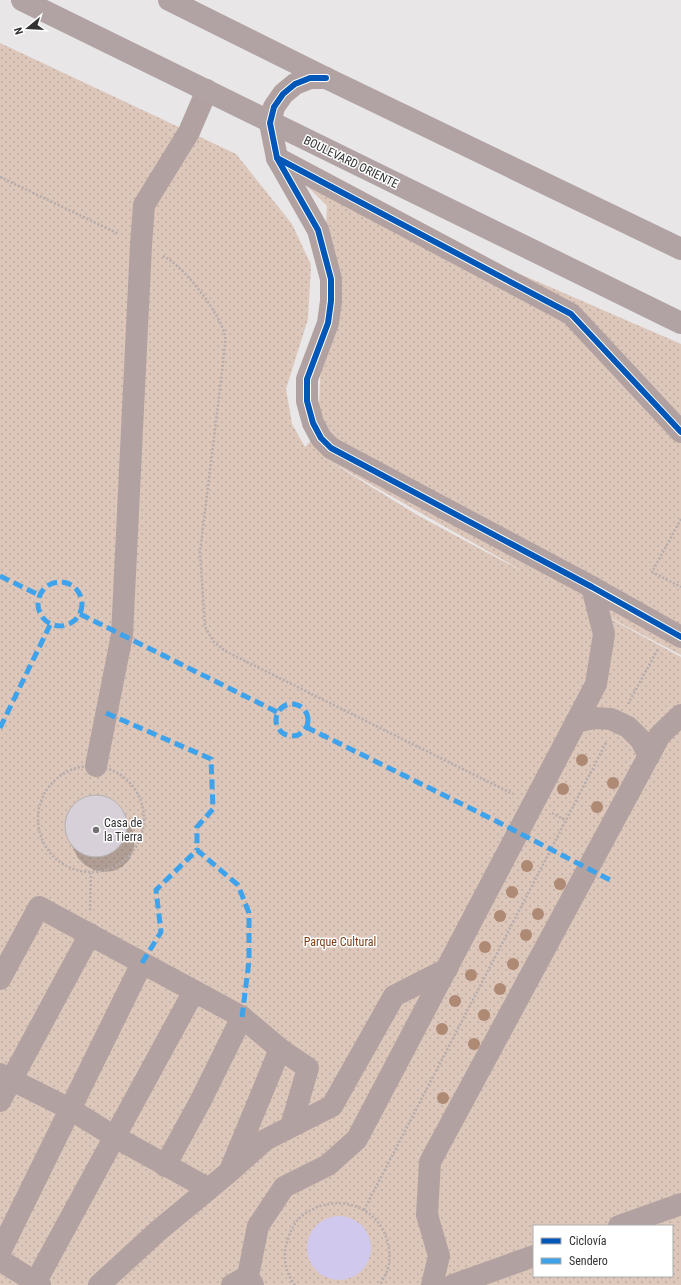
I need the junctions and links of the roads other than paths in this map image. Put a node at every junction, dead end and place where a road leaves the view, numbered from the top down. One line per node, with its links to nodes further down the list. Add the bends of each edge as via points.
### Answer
1 (22, 0): 4 (main road, BOULEVARD ORIENTE)
2 (169, 0): 3 (main road)
3 (326, 78): 5 (street, via 310,78 295,84 283,94 274,107); 7 (main road)
4 (207, 90): 5 (main road, BOULEVARD ORIENTE); 15 (street, via 189,132 144,205 122,635)
5 (270, 123): 6 (street); 8 (main road, BOULEVARD ORIENTE)
6 (277, 158): 9 (street, via 571,314); 10 (street, via 318,230 331,279 328,323 307,379 306,401 321,438 331,448)
7 (681, 249)
8 (681, 323)
9 (681, 432)
10 (592, 587): 11 (street); 13 (street, via 604,634 596,684)
11 (675, 633)
12 (681, 715): 14 (street, via 660,735)
13 (576, 722): 14 (street, via 594,718 611,719 628,727 641,740); 18 (street)
14 (649, 756): 39 (street, via 430,1162 427,1215 439,1256)
15 (96, 766)
16 (90, 934): 17 (street); 19 (street, via 39,907); 23 (street)
17 (142, 963): 20 (street); 25 (street)
18 (446, 969): 26 (street, via 394,996 332,1106); 36 (street, via 357,1139 328,1165 284,1187 258,1226)
19 (0, 979)
20 (194, 991): 21 (street); 27 (street)
21 (242, 1017): 22 (street); 28 (street)
22 (280, 1049): 26 (street, via 308,1068); 29 (street)
23 (6, 1077): 24 (street); 25 (street)
24 (0, 1101)
25 (70, 1109): 27 (street); 33 (street)
26 (292, 1126): 29 (street, via 265,1140)
27 (114, 1137): 28 (street); 37 (street)
28 (165, 1166): 30 (street)
29 (228, 1174): 30 (street)
30 (209, 1189): 38 (street)
31 (681, 1204): 32 (street)
32 (621, 1225)
33 (0, 1252)
34 (533, 1256): 40 (street)
35 (0, 1260): 37 (street)
36 (244, 1282)
37 (37, 1284)
38 (99, 1285)
39 (432, 1285)
40 (453, 1285)

